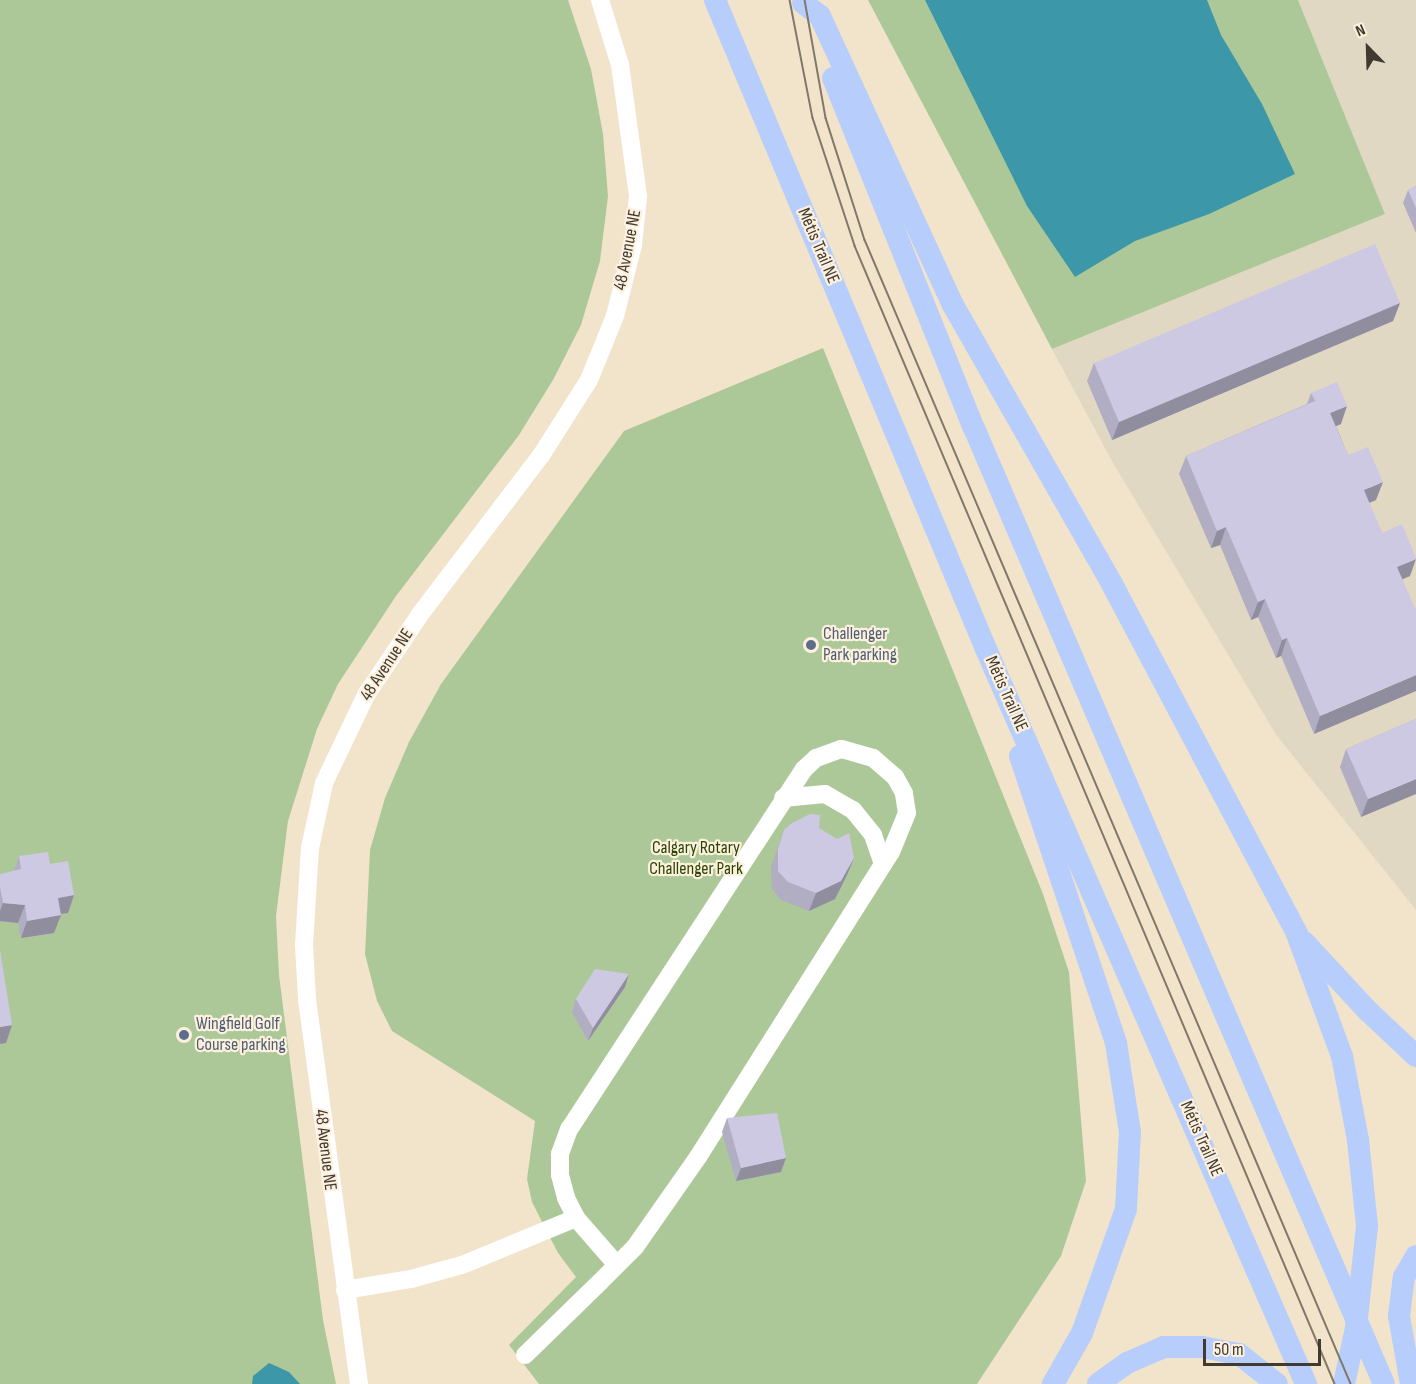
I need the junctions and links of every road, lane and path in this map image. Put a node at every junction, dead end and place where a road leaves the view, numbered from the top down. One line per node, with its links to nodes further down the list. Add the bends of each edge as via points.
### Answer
1 (600, 0): 13 (street, 48 Avenue NE, via 620,65 638,196 633,245 615,316 589,380 542,454 421,613 366,695 324,783 310,848 304,945 307,999)
2 (716, 0): 5 (main road, Métis Trail NE)
3 (803, 2): 4 (main road)
4 (890, 191): 8 (main road, via 1112,584); 21 (main road, via 974,428)
5 (986, 649): 16 (main road, via 1046,842 1116,1043 1130,1132 1126,1209 1082,1333); 19 (main road, Métis Trail NE)
6 (783, 798): 7 (street, via 825,794 853,810 873,835); 7 (street, via 804,769 828,752 859,751 873,758 895,777 904,793 907,813 903,830); 10 (street, via 568,1129 560,1154 560,1175)
7 (883, 864): 12 (street, via 698,1157 635,1247)
8 (1297, 934): 9 (main road); 20 (main road, via 1342,1056 1358,1140 1367,1226 1356,1328)
9 (1416, 1056)
10 (576, 1218): 12 (street); 13 (street, via 462,1265 411,1279)
11 (1416, 1256): 22 (main road, via 1404,1277 1399,1316)
12 (617, 1265): 14 (street)
13 (345, 1290): 15 (street, 48 Avenue NE)
14 (525, 1355)
15 (359, 1384)
16 (1053, 1384)
17 (1098, 1384): 18 (main road, via 1127,1363 1164,1347 1202,1347 1239,1354)
18 (1277, 1384)
19 (1306, 1384)
20 (1344, 1384)
21 (1384, 1384)
22 (1411, 1384)

